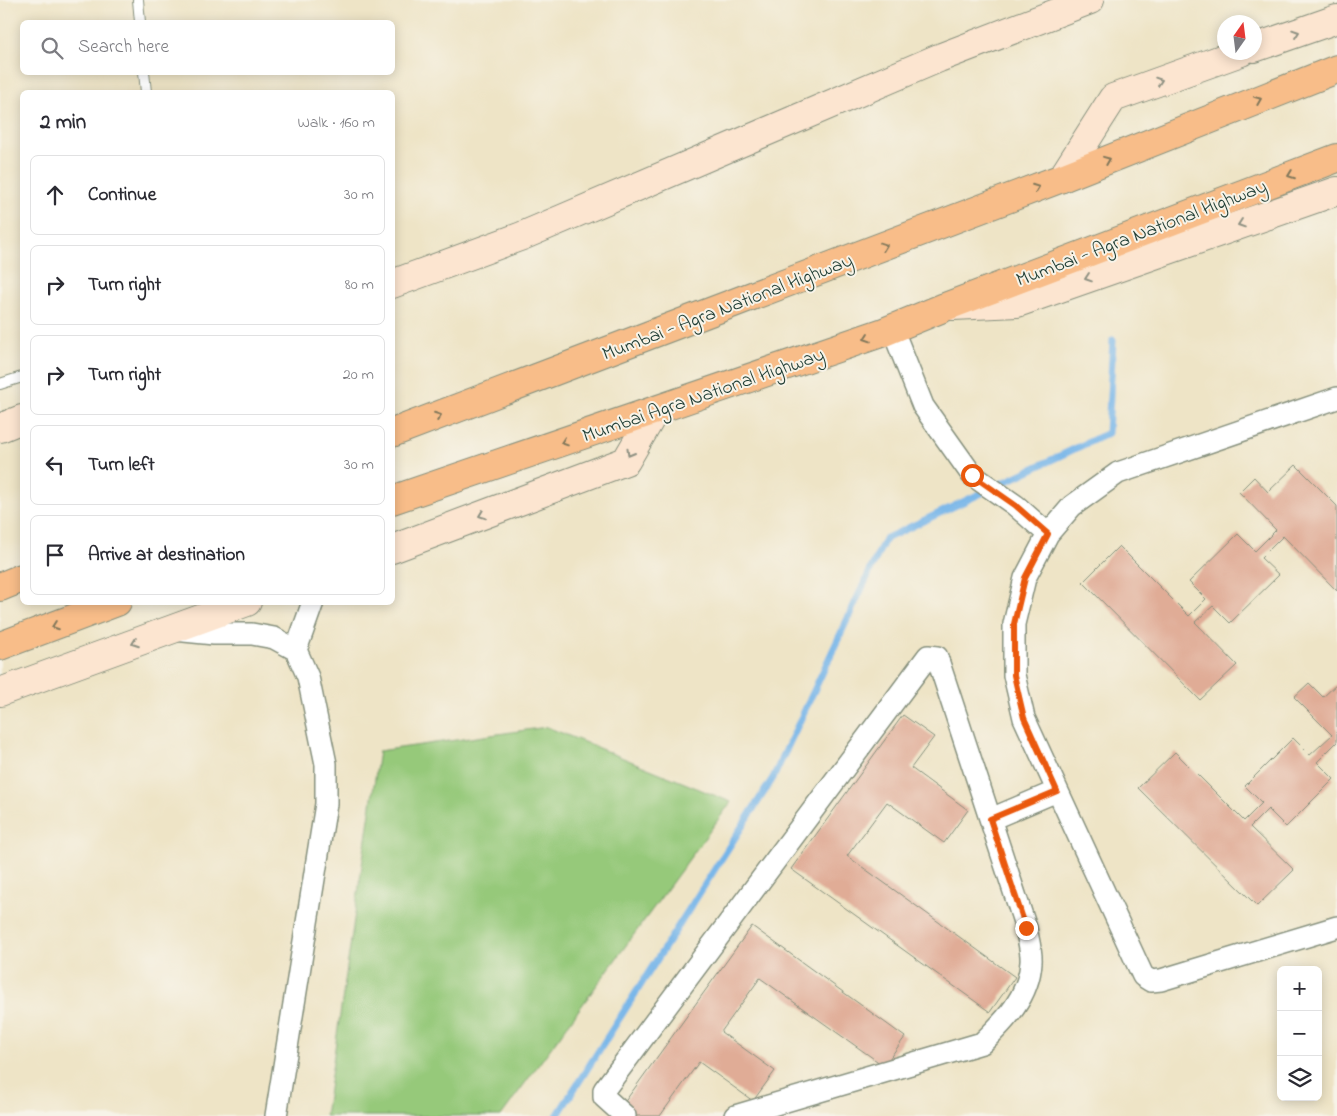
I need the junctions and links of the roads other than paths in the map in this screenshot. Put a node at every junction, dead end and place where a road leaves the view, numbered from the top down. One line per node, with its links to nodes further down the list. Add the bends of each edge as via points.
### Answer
1 (138, 0): 4 (lane)
2 (1090, 0): 13 (street, via 939,58 522,236)
3 (1337, 19): 5 (street, one-way to 3)
4 (140, 20)
5 (1262, 45)
6 (1219, 60): 11 (street, one-way to 6, via 1113,98)
7 (1330, 72): 11 (highway, Mumbai - Agra National Highway, one-way to 7)
8 (144, 75): 9 (lane)
9 (146, 90)
10 (1337, 158): 14 (highway, Mumbai - Agra National Highway, one-way to 14)
11 (1062, 178): 22 (highway, Mumbai - Agra National Highway, one-way to 11)
12 (1337, 191): 14 (street, Mumbai Agra National Highway, one-way to 14, via 1016,303)
13 (395, 283)
14 (945, 307): 15 (highway, Mumbai Agra National Highway)
15 (892, 328): 19 (highway, Mumbai Agra National Highway, one-way to 19); 24 (street, via 922,406 972,475 1015,505)
16 (20, 378): 17 (lane)
17 (0, 384)
18 (1337, 398): 24 (street, via 1118,473 1072,506)
19 (654, 411): 23 (highway, Mumbai Agra National Highway, one-way to 23); 25 (street, one-way to 25, via 626,461)
20 (20, 421): 21 (street)
21 (0, 428)
22 (395, 432)
23 (395, 499)
24 (1048, 534): 35 (street, via 1025,578 1014,624 1014,675 1024,718)
25 (395, 548)
26 (20, 579): 27 (highway)
27 (0, 587)
28 (109, 605): 32 (highway, one-way to 32)
29 (239, 605): 31 (street)
30 (312, 605): 33 (street)
31 (171, 630): 33 (street, via 252,634 274,638); 34 (street, one-way to 34)
32 (0, 646)
33 (296, 650): 38 (street, via 308,676 326,764 326,804)
34 (0, 692)
35 (1057, 791): 36 (street); 37 (street, via 1143,976 1151,981)
36 (990, 819): 39 (street, via 939,660 928,656 604,1090 604,1097); 40 (street, via 1026,928 1031,962 1023,994 1008,1019 982,1043)
37 (1337, 927)
38 (276, 1116)
39 (625, 1116)
40 (735, 1116)

